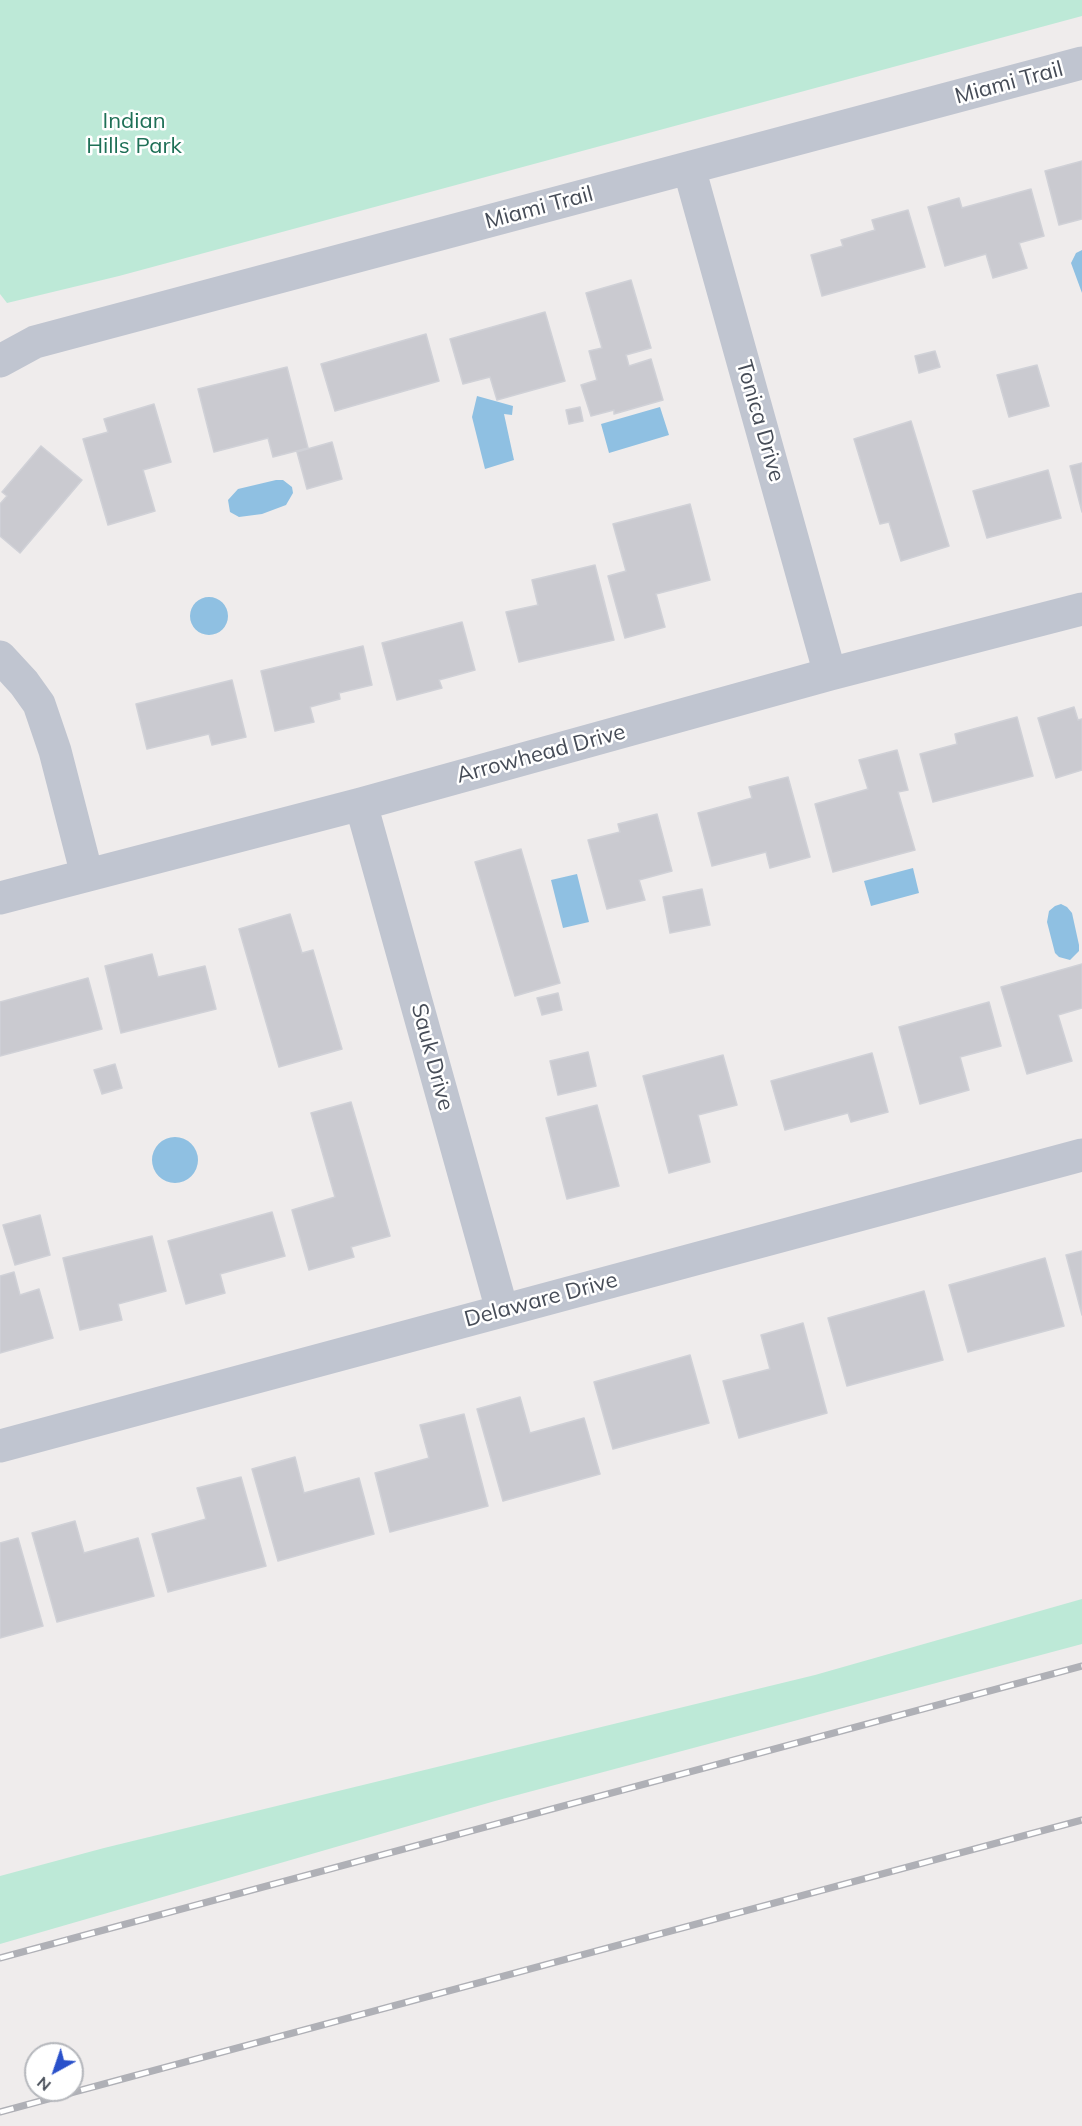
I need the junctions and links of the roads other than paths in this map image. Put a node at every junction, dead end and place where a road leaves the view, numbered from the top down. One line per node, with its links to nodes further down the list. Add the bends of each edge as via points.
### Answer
1 (1082, 63): 2 (street, Miami Trail)
2 (689, 168): 3 (street, Miami Trail, via 35,342); 6 (street, Tonica Drive)
3 (0, 361)
4 (1082, 609): 6 (street, Arrowhead Drive)
5 (0, 657): 8 (street, via 39,704)
6 (830, 674): 7 (street, Arrowhead Drive)
7 (361, 804): 8 (street, Arrowhead Drive); 11 (street, Sauk Drive)
8 (87, 875): 9 (street, Arrowhead Drive)
9 (0, 898)
10 (1082, 1155): 11 (street, Delaware Drive)
11 (502, 1310): 12 (street, Delaware Drive)
12 (0, 1446)

